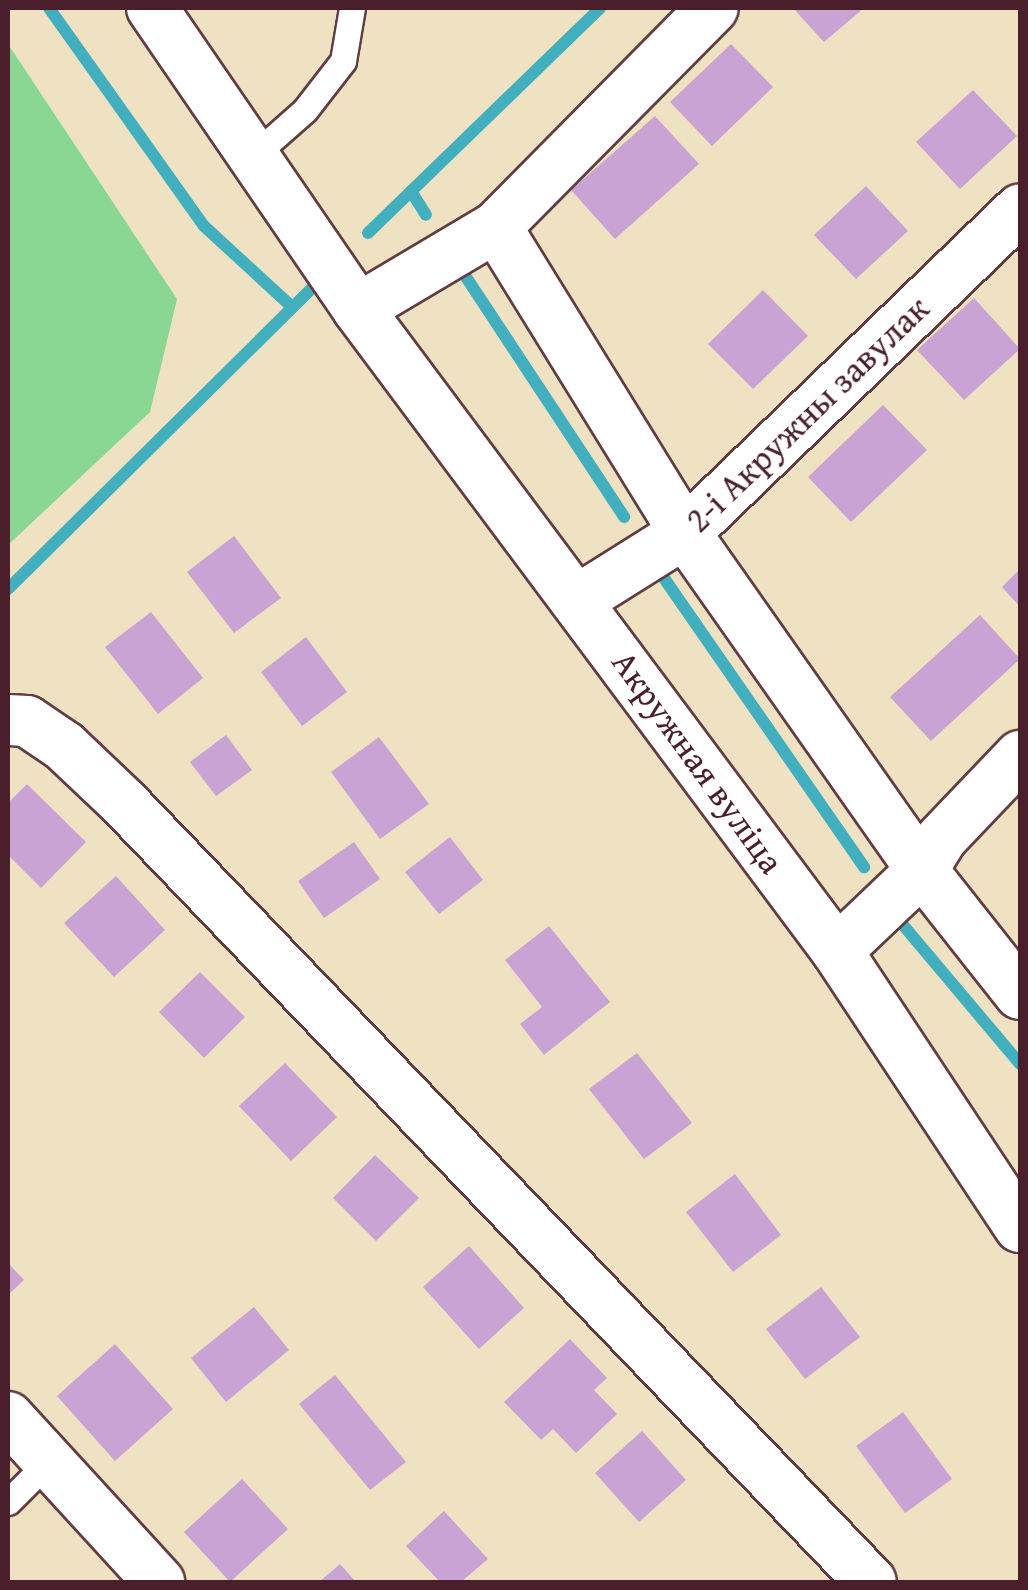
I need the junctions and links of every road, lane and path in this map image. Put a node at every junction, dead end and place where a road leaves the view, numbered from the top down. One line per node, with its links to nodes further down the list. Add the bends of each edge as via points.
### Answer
1 (152, 8): 4 (street, Акружная вуліца)
2 (352, 8): 4 (lane, via 344,61 305,110)
3 (713, 8): 6 (street)
4 (253, 156): 7 (street, Акружная вуліца)
5 (1020, 209): 8 (street, 2-і Акружны завулак)
6 (496, 226): 7 (street); 8 (street)
7 (358, 309): 9 (street, Акружная вуліца)
8 (685, 532): 9 (street, 2-і Акружны завулак); 12 (street)
9 (578, 600): 13 (street, Акружная вуліца)
10 (8, 720): 20 (street, via 28,722 64,746 124,804)
11 (1020, 756): 12 (street, via 940,839)
12 (922, 870): 13 (street); 14 (street)
13 (837, 951): 15 (street, Акружная вуліца)
14 (1020, 994)
15 (1020, 1227)
16 (8, 1417): 17 (street)
17 (48, 1462): 18 (lane); 19 (street)
18 (8, 1502)
19 (158, 1582)
20 (871, 1582)

